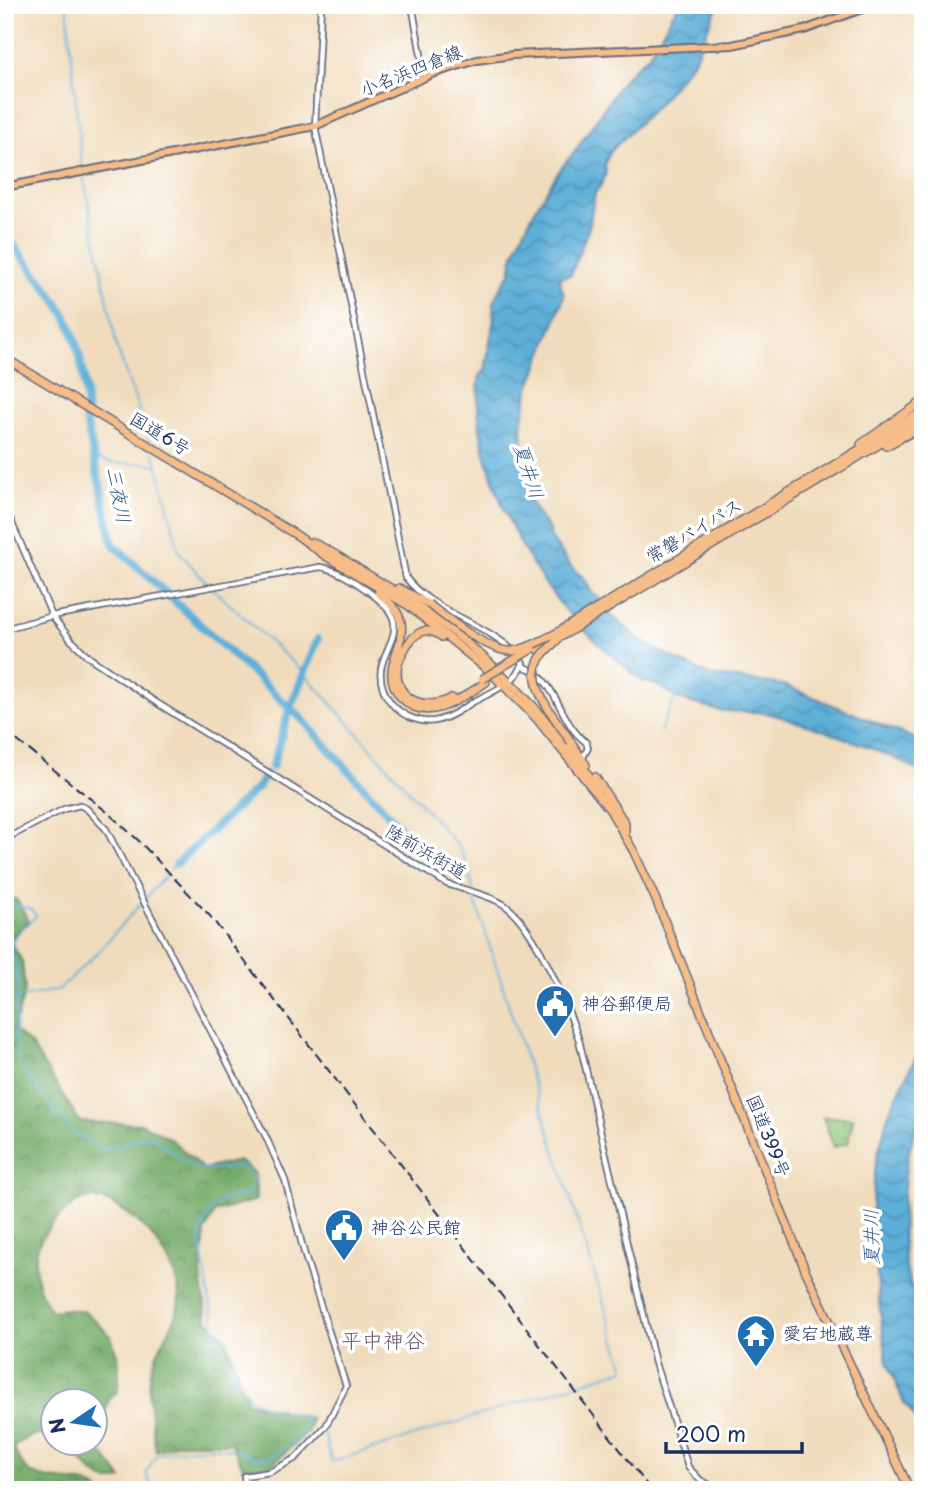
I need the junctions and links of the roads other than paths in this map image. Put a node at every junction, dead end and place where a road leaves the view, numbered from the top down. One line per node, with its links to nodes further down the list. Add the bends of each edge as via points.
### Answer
1 (321, 5): 5 (street)
2 (412, 5): 4 (street)
3 (873, 5): 4 (main road, 小名浜四倉線, via 804,30 750,42 488,58)
4 (425, 77): 5 (main road, 小名浜四倉線)
5 (315, 126): 6 (main road, 小名浜四倉線); 21 (street, via 406,578 424,596 508,646)
6 (5, 187)
7 (5, 358): 16 (highway, 国道6号)
8 (923, 401): 12 (highway)
9 (923, 411): 12 (highway, 常磐バイパス)
10 (923, 418): 13 (highway, 常磐バイパス)
11 (923, 426): 13 (highway)
12 (818, 475): 15 (highway, 常磐バイパス)
13 (790, 499): 15 (highway, 常磐バイパス)
14 (5, 507): 18 (street, 陸前浜街道)
15 (727, 533): 20 (highway, 常磐バイパス)
16 (298, 536): 17 (highway, 国道6号); 22 (highway, 国道6号, via 409,607); 23 (highway, via 396,609 401,629 392,676 405,702 420,709 440,708)
17 (346, 561): 20 (highway, bridge, via 502,650); 24 (highway, 国道6号, via 428,613)
18 (52, 616): 19 (street); 24 (street, via 328,568 390,610 395,625 381,680 384,692 400,712 414,719 446,718); 29 (street, 陸前浜街道, via 90,658 132,687 447,884 500,902 524,924 579,1040 655,1363 688,1467)
19 (5, 629)
20 (556, 637): 23 (highway, 常磐バイパス, bridge); 25 (highway, bridge, via 538,661 536,678 539,692)
21 (522, 666): 24 (street); 25 (street, via 546,684 575,733 586,742 588,748)
22 (488, 670): 23 (highway, via 427,631 414,638 397,671 407,696 426,704 448,700); 24 (highway, 国道6号)
23 (484, 681)
24 (506, 682): 26 (highway, 国道399号, via 598,793)
25 (581, 755): 26 (highway, via 625,822)
26 (626, 838): 30 (highway, 国道399号, via 656,900 812,1286)
27 (5, 839): 28 (street, via 80,805 106,829 277,1160 346,1386 326,1426 296,1458 270,1472 244,1476)
28 (246, 1490)
29 (720, 1490)
30 (910, 1490)

